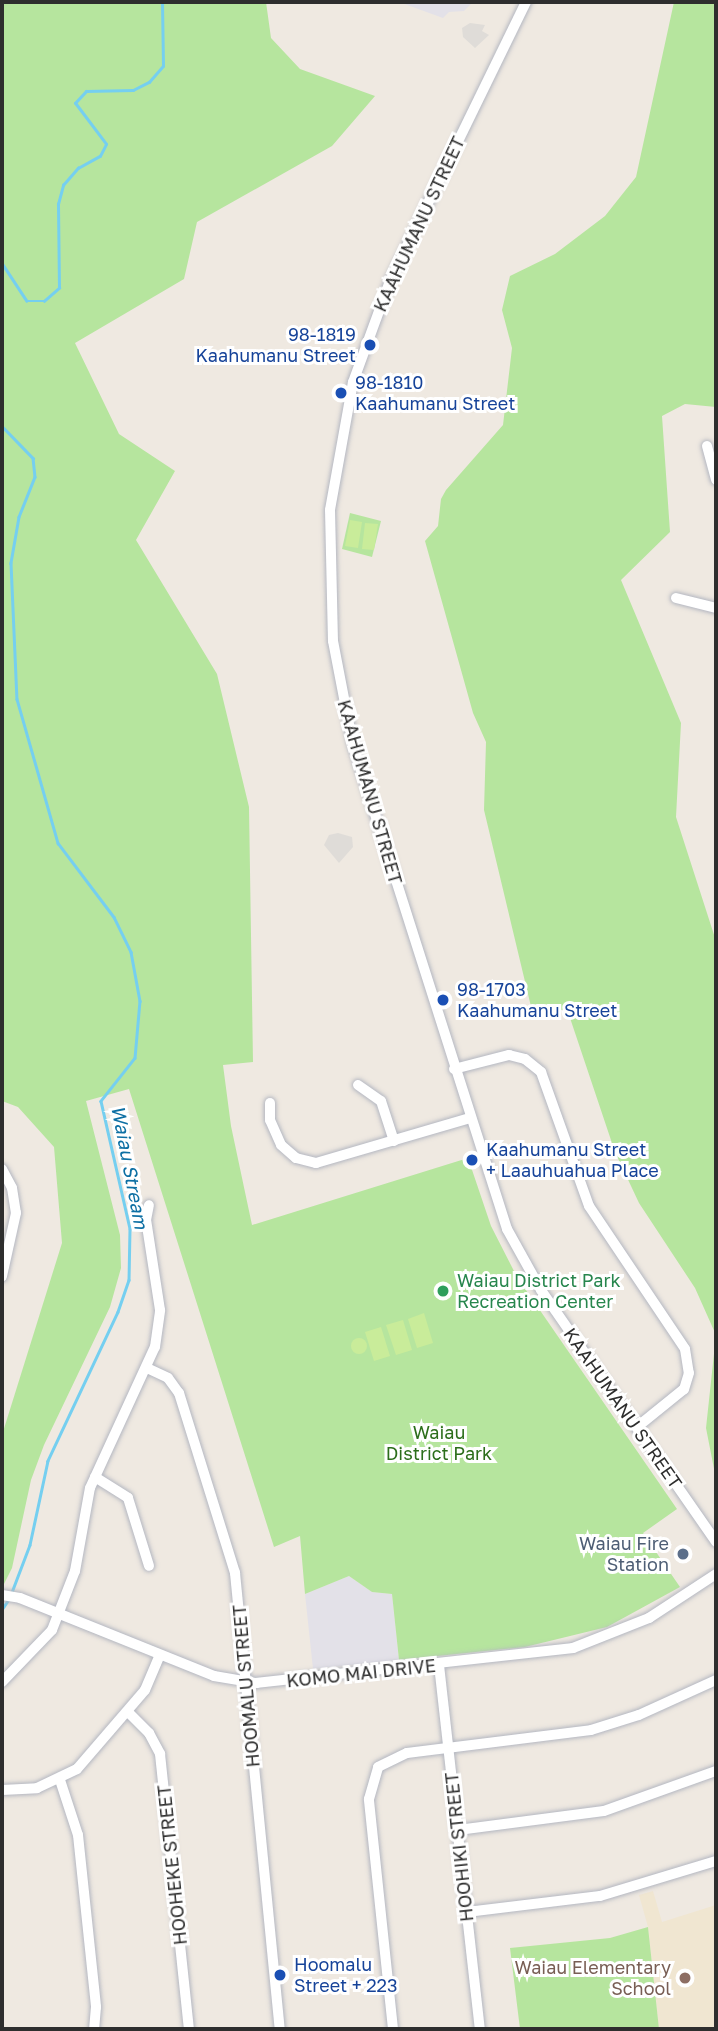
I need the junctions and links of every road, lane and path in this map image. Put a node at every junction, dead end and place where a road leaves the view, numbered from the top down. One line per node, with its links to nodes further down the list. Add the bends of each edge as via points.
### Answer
1 (526, 2): 6 (street, KAAHUMANU STREET, via 373,322 347,405 330,510 330,611 341,694)
2 (708, 446): 3 (street)
3 (716, 480)
4 (676, 598): 5 (street)
5 (716, 608)
6 (454, 1069): 9 (street, KAAHUMANU STREET); 15 (street, via 509,1055 526,1059 541,1072 589,1206 685,1349 689,1367 684,1389)
7 (358, 1085): 10 (street, via 381,1101)
8 (271, 1103): 10 (street, via 270,1120 278,1141 302,1160 325,1162)
9 (470, 1118): 10 (street); 15 (street, KAAHUMANU STREET, via 500,1210 522,1258)
10 (394, 1142)
11 (2, 1168): 13 (street, via 12,1188 16,1213)
12 (149, 1205): 14 (street, via 146,1220 160,1320)
13 (2, 1276)
14 (147, 1368): 16 (street); 26 (street, HOOMALU STREET, via 168,1378 179,1393 227,1544 239,1601)
15 (637, 1427): 17 (street, KAAHUMANU STREET)
16 (94, 1477): 18 (street, via 128,1498); 21 (street, via 75,1571)
17 (716, 1542)
18 (149, 1566)
19 (716, 1574): 23 (street, KOMO MAI DRIVE, via 649,1619 603,1639 536,1655)
20 (2, 1595): 21 (street, KOMO MAI DRIVE)
21 (59, 1614): 22 (street, KOMO MAI DRIVE); 25 (street, via 48,1638)
22 (160, 1655): 26 (street, KOMO MAI DRIVE); 27 (street, via 145,1690)
23 (439, 1665): 26 (street, KOMO MAI DRIVE); 28 (street, HOOHIKI STREET)
24 (716, 1680): 28 (street, via 639,1715 591,1730)
25 (2, 1682)
26 (244, 1682): 37 (street, HOOMALU STREET)
27 (128, 1712): 30 (street, via 83,1764); 36 (street, HOOHEKE STREET, via 149,1733 160,1754)
28 (449, 1749): 32 (street, HOOHIKI STREET); 38 (street, via 391,1758 377,1768 370,1786)
29 (716, 1770): 32 (street, via 672,1790 604,1811)
30 (60, 1780): 31 (street, via 27,1790); 35 (street, via 78,1835 96,2007)
31 (2, 1790)
32 (458, 1830): 34 (street, HOOHIKI STREET)
33 (716, 1861): 34 (street, via 600,1896)
34 (467, 1912): 39 (street, HOOHIKI STREET)
35 (94, 2029)
36 (189, 2029)
37 (280, 2029)
38 (393, 2029)
39 (480, 2029)

